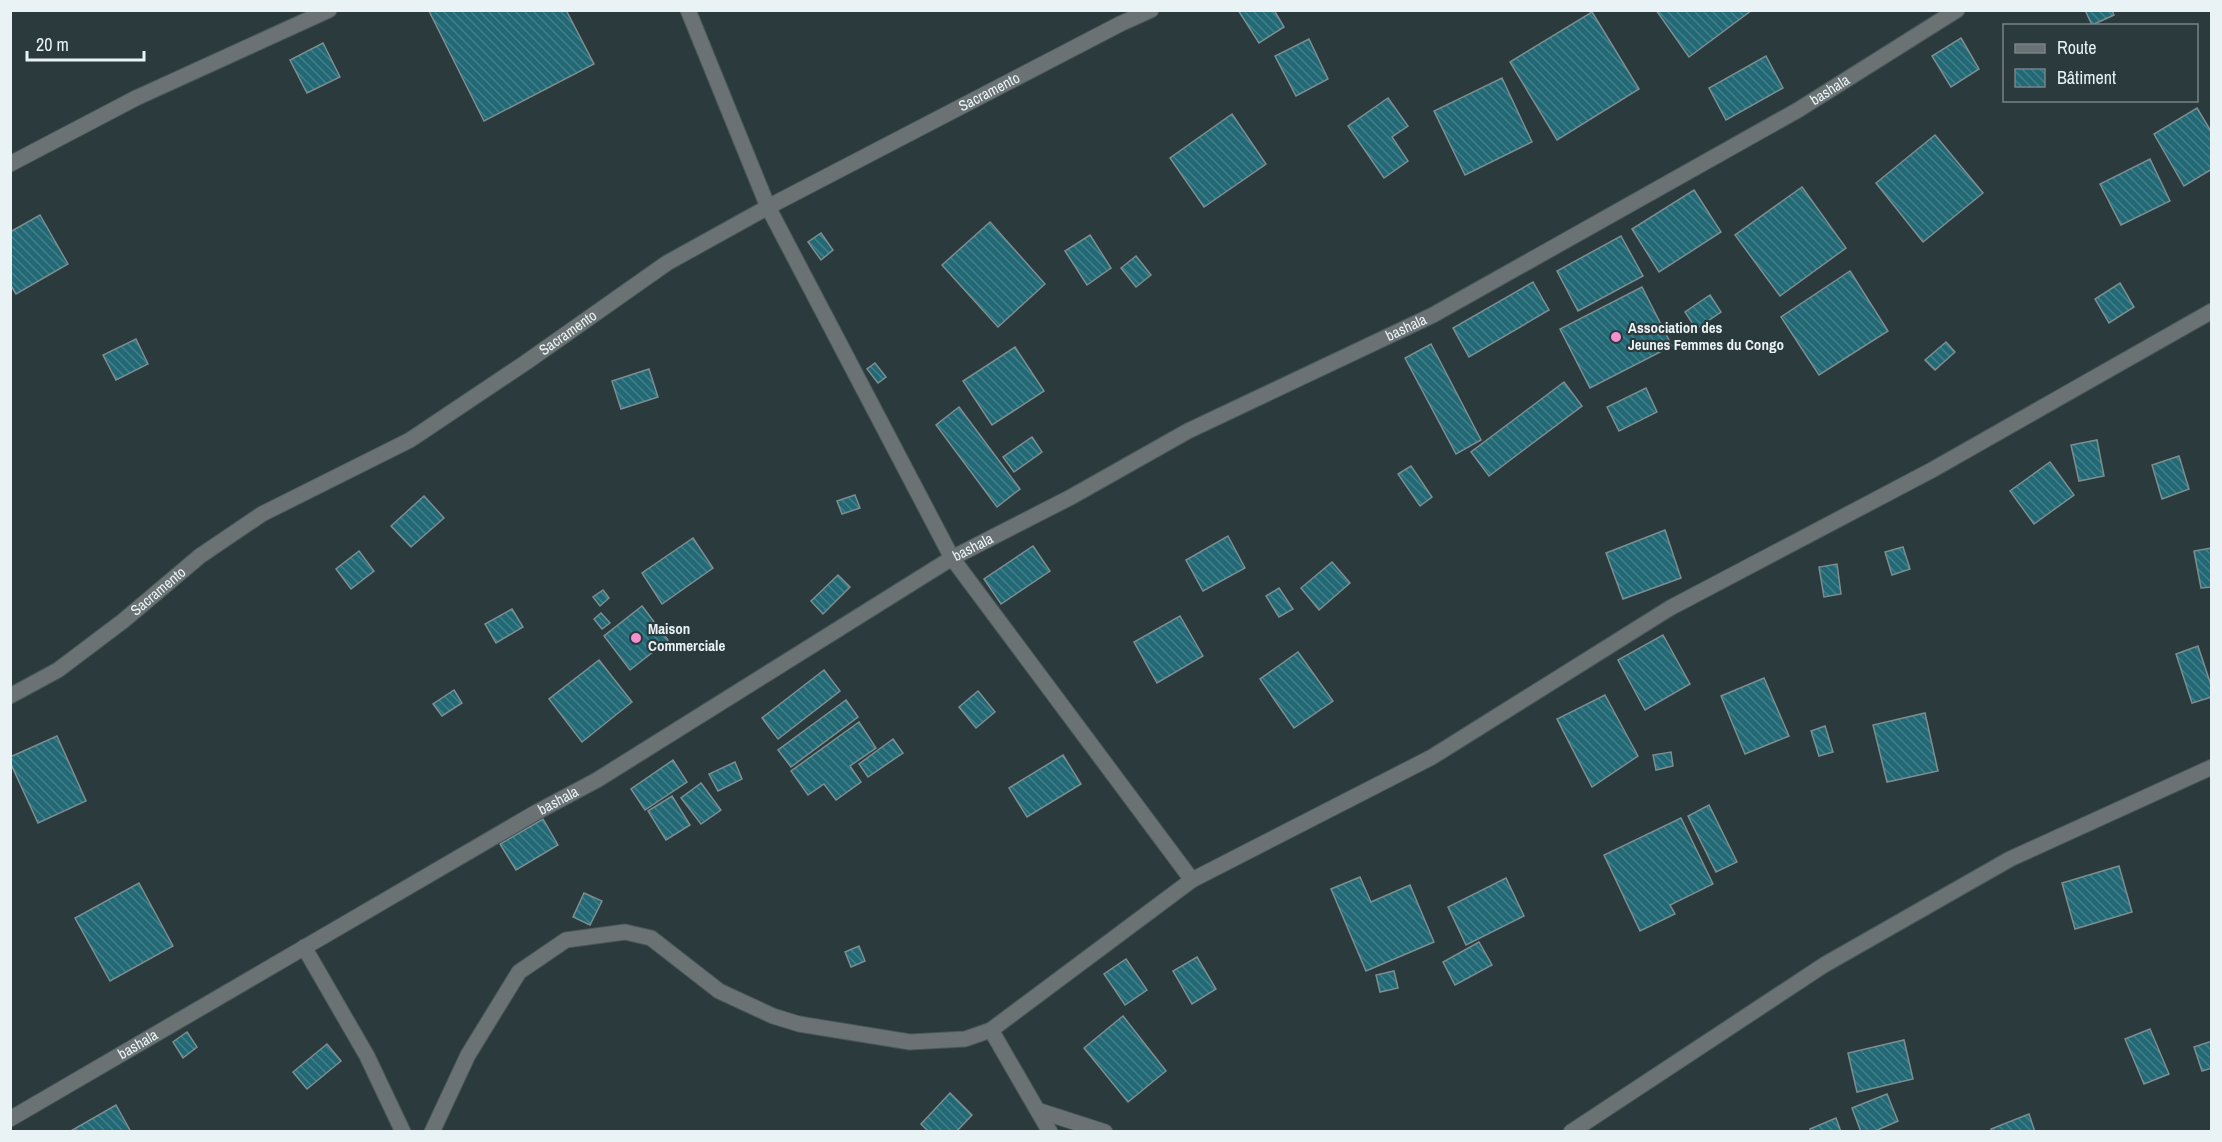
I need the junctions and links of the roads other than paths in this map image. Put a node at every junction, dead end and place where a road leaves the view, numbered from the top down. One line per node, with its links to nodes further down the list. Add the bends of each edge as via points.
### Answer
1 (329, 10): 5 (street, via 135,98)
2 (688, 10): 6 (street)
3 (1151, 10): 6 (street, Sacramento)
4 (1957, 10): 8 (street, bashala, via 1798,110 1433,315 1188,431)
5 (10, 164)
6 (768, 207): 8 (street); 9 (street, Sacramento, via 667,263 410,440 262,514 200,556 58,670)
7 (2211, 311): 11 (street, via 1932,470 1670,608 1432,758)
8 (952, 558): 11 (street); 12 (street, bashala, via 597,780)
9 (10, 696)
10 (2211, 767): 20 (street, via 2010,859 1824,965)
11 (1192, 880): 13 (street)
12 (304, 947): 15 (street, bashala); 16 (street, via 367,1056)
13 (992, 1030): 14 (street); 17 (street, via 966,1039 910,1042 799,1024 773,1017 719,991 651,938 625,933 566,940 519,972 468,1055)
14 (1040, 1111): 18 (street); 19 (street)
15 (10, 1119)
16 (403, 1131)
17 (432, 1131)
18 (1050, 1131)
19 (1105, 1131)
20 (1570, 1131)

